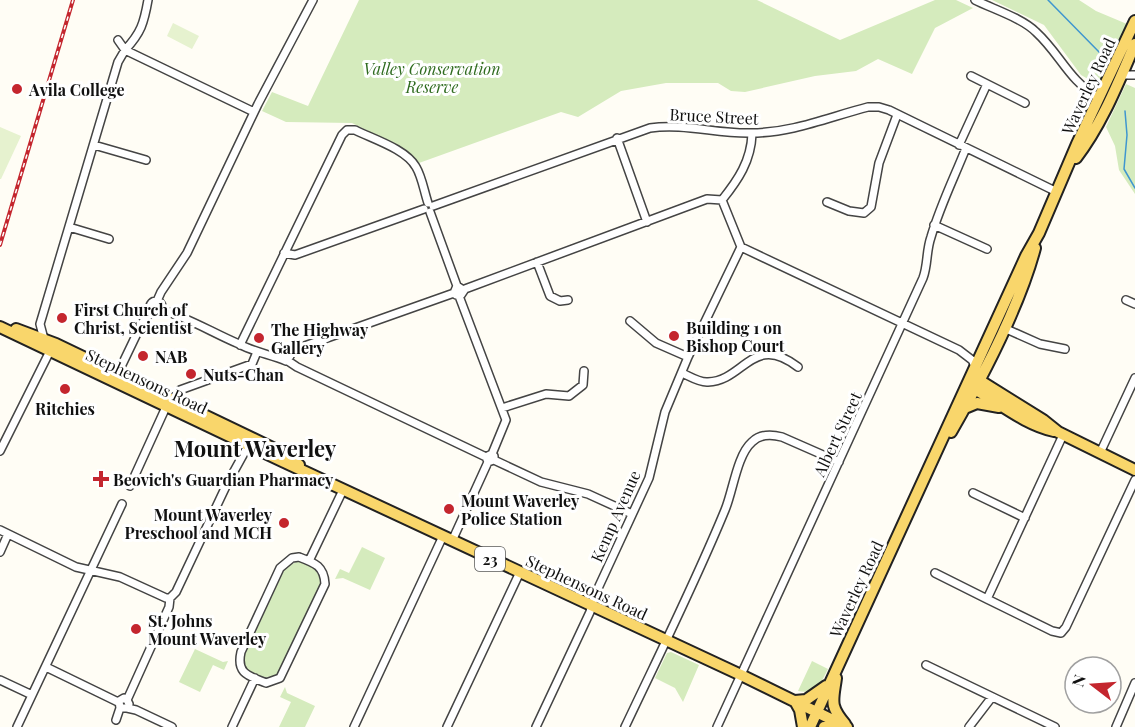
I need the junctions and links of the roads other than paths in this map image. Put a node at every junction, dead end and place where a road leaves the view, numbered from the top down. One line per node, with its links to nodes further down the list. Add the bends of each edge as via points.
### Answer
1 (148, 0): 7 (street, via 144,23)
2 (314, 0): 14 (street)
3 (975, 0): 12 (street, via 1030,26 1072,78 1087,91)
4 (1135, 21): 12 (main road, Waverley Road)
5 (118, 40): 7 (street)
6 (1135, 44): 8 (main road, Waverley Road)
7 (125, 50): 14 (street); 18 (street)
8 (1124, 70): 9 (street); 12 (main road, Waverley Road)
9 (1135, 75)
10 (970, 76): 11 (street)
11 (987, 84): 13 (street); 19 (street, Albert Street)
12 (1106, 97): 21 (main road, Waverley Road, via 1085,145)
13 (1025, 103)
14 (254, 112): 36 (street, via 188,253)
15 (897, 115): 16 (street, Bruce Street, via 868,107 795,128); 19 (street, Bruce Street); 23 (street, via 879,163 871,207 856,214)
16 (752, 134): 17 (street, Bruce Street, via 660,127); 22 (street, via 746,164)
17 (617, 138): 24 (street, Bruce Street); 25 (street)
18 (94, 146): 20 (street); 27 (street)
19 (963, 147): 21 (street, Bruce Street); 26 (street, Albert Street)
20 (146, 160)
21 (1057, 192): 44 (main road, Waverley Road, via 1026,256)
22 (722, 200): 25 (street, via 707,199); 29 (street)
23 (827, 202)
24 (429, 208): 31 (street, Bruce Street, via 295,255); 31 (street, via 411,160 355,130 347,130); 33 (street)
25 (647, 222): 32 (street)
26 (934, 225): 30 (street); 41 (street, Albert Street, via 926,269)
27 (69, 227): 28 (street); 42 (street)
28 (110, 239)
29 (741, 247): 41 (street); 54 (street, Kemp Avenue)
30 (987, 249)
31 (284, 253): 47 (street)
32 (537, 262): 33 (street); 34 (street, via 550,296)
33 (458, 291): 53 (street, via 296,349); 63 (street)
34 (568, 300)
35 (1126, 300): 37 (street)
36 (157, 301): 38 (street); 39 (street, via 150,305)
37 (1135, 304)
38 (162, 310): 39 (street, via 157,314); 47 (street)
39 (151, 312): 58 (street)
40 (630, 321): 54 (street, via 656,343)
41 (903, 323): 49 (street); 73 (street, Albert Street)
42 (40, 324): 45 (street); 46 (street)
43 (0, 325): 45 (main road, Stephensons Road / 23); 50 (main road, Stephensons Road / 23)
44 (999, 326): 48 (street, via 1040,344); 52 (main road, Waverley Road)
45 (28, 333): 46 (main road, Stephensons Road / 23)
46 (44, 339): 58 (main road, Stephensons Road / 23)
47 (240, 345): 51 (street)
48 (1065, 349)
49 (959, 350): 52 (street); 60 (street, via 972,360)
50 (50, 351): 58 (main road, Stephensons Road / 23); 67 (street)
51 (257, 352): 53 (street, via 272,358); 62 (street, via 252,364 180,390)
52 (986, 353): 60 (main road, Waverley Road); 61 (main road, via 992,379)
53 (286, 357): 72 (street, via 297,367)
54 (688, 357): 57 (street, Kemp Avenue)
55 (798, 367): 57 (street, via 784,356 768,355 749,361 716,381 706,383)
56 (584, 371): 63 (street, via 583,385 569,396 546,394)
57 (682, 373): 81 (street, Kemp Avenue, via 665,412 649,478)
58 (117, 378): 62 (main road, Stephensons Road / 23)
59 (1135, 378): 71 (street)
60 (973, 379): 61 (main road); 64 (main road, Waverley Road); 65 (main road); 74 (main road, Waverley Road)
61 (1002, 395): 68 (main road)
62 (170, 404): 69 (main road, Stephensons Road / 23); 77 (street)
63 (502, 408): 72 (street, via 505,425)
64 (965, 408): 65 (main road, via 977,403); 74 (main road, Waverley Road)
65 (1005, 409): 68 (main road, via 1040,428)
66 (0, 430): 67 (street)
67 (10, 432): 70 (street)
68 (1060, 433): 71 (main road); 82 (street)
69 (250, 442): 78 (main road, Stephensons Road / 23); 91 (street, via 176,592)
70 (0, 451)
71 (1100, 453): 75 (main road)
72 (490, 458): 81 (street, via 541,482 588,494); 85 (street)
73 (839, 462): 94 (street, via 771,434 752,441); 98 (street, Albert Street)
74 (931, 464): 96 (main road, Waverley Road)
75 (1135, 470)
76 (1135, 480): 92 (street, via 1061,633)
77 (130, 486)
78 (343, 490): 85 (main road, Stephensons Road / 23); 87 (street)
79 (973, 493): 82 (street)
80 (122, 504): 88 (street)
81 (632, 514): 93 (street, Kemp Avenue)
82 (1025, 518): 92 (street)
83 (0, 530): 84 (street)
84 (9, 534): 86 (street); 88 (street)
85 (447, 538): 89 (main road, Stephensons Road / 23); 112 (street)
86 (0, 552)
87 (309, 561): 99 (street, via 292,558 280,568 241,652 239,663 243,672); 99 (street, via 324,573 325,584 280,678 266,683)
88 (89, 571): 91 (street, via 120,577); 97 (street)
89 (520, 572): 93 (main road, Stephensons Road / 23); 113 (street)
90 (935, 573): 92 (street)
91 (168, 598): 106 (street, via 169,608)
92 (987, 599)
93 (593, 605): 94 (main road, Stephensons Road / 23); 114 (street, Kemp Avenue)
94 (666, 641): 98 (main road, Stephensons Road / 23); 115 (street)
95 (926, 665): 104 (street)
96 (837, 666): 101 (main road, Waverley Road); 121 (main road, via 833,708)
97 (46, 667): 103 (street); 106 (street)
98 (741, 675): 105 (main road, Stephensons Road / 23); 116 (street, Albert Street)
99 (255, 678): 111 (street)
100 (0, 680): 103 (street)
101 (828, 684): 105 (main road, via 806,700); 107 (main road, Waverley Road)
102 (1135, 684): 124 (street)
103 (32, 695): 109 (street)
104 (992, 697): 122 (street); 123 (street)
105 (795, 701): 107 (main road, Stephensons Road / 23); 117 (main road)
106 (124, 702): 108 (street); 110 (street)
107 (817, 712): 118 (main road, Waverley Road); 121 (main road, Stephensons Road / 23)
108 (114, 724)
109 (17, 727)
110 (172, 727)
111 (232, 727)
112 (354, 727)
113 (447, 727)
114 (536, 727)
115 (625, 727)
116 (717, 727)
117 (803, 727)
118 (810, 727)
119 (825, 727): 120 (main road)
120 (839, 727)
121 (847, 727)
122 (969, 727)
123 (1055, 727)
124 (1116, 727)

